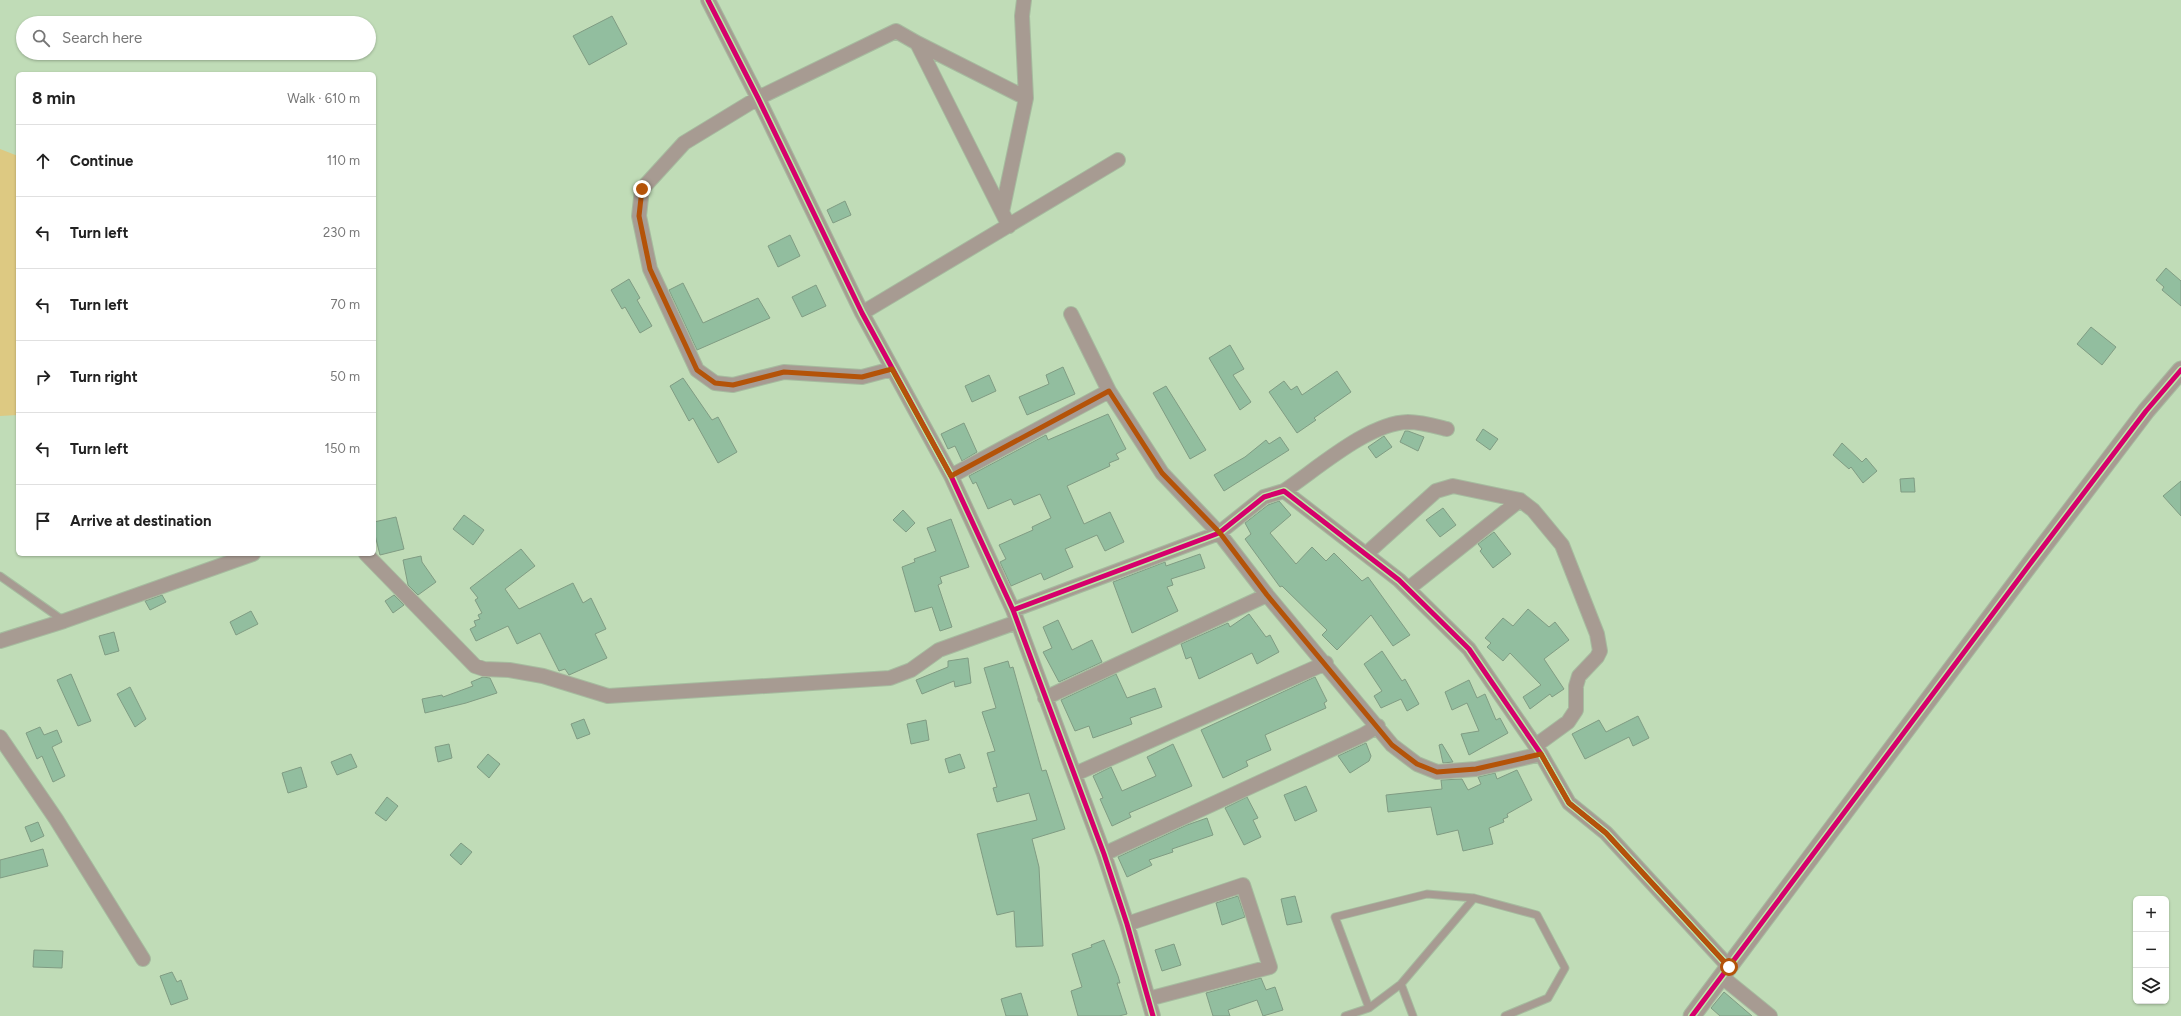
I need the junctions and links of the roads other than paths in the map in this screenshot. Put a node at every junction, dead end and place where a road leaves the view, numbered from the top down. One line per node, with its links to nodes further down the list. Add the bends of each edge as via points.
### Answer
1 (708, 0): 4 (street)
2 (1024, 0): 5 (street, via 1022,16)
3 (917, 42): 4 (street, via 896,31); 5 (street); 7 (street)
4 (758, 98): 9 (street); 11 (street, via 684,142 642,189 639,216 650,269 697,370 715,383 733,385 784,372 862,377)
5 (1026, 98): 7 (street)
6 (1118, 160): 8 (street)
7 (1002, 212): 8 (street)
8 (1009, 226): 9 (street)
9 (862, 314): 11 (street)
10 (1071, 314): 13 (street)
11 (892, 369): 15 (street)
12 (2181, 370): 38 (street, via 2146,411 2028,566)
13 (1109, 391): 15 (street); 18 (street, via 1162,473)
14 (1447, 428): 16 (street, via 1408,422 1380,428 1368,433)
15 (951, 476): 25 (street)
16 (1284, 491): 18 (street, via 1264,497); 19 (street)
17 (1520, 500): 19 (street, via 1453,486 1436,491); 23 (street); 32 (street, via 1533,510 1562,545 1597,634 1600,651 1580,676 1576,686 1576,710 1568,722)
18 (1220, 533): 24 (street); 25 (street)
19 (1366, 554): 23 (street)
20 (247, 556): 26 (street)
21 (368, 556): 25 (street, via 475,666 543,676 608,696 890,678 911,670 939,650)
22 (0, 576): 26 (lane)
23 (1408, 589): 32 (street, via 1469,649)
24 (1267, 595): 28 (street); 29 (street)
25 (1015, 616): 29 (street)
26 (64, 621): 27 (street)
27 (0, 641)
28 (1326, 663): 30 (street); 33 (street)
29 (1045, 698): 33 (street)
30 (1378, 726): 32 (street, via 1392,745 1417,764 1437,772 1476,769); 34 (street)
31 (0, 737): 37 (street, via 56,819)
32 (1538, 750): 38 (street, via 1569,803 1606,833)
33 (1075, 774): 34 (street)
34 (1104, 854): 36 (street)
35 (1474, 898): 39 (lane); 41 (lane, via 1427,894 1335,918); 45 (lane, via 1537,915 1565,968 1548,998)
36 (1127, 924): 40 (street); 40 (street, via 1243,885 1270,967)
37 (143, 959)
38 (1726, 972): 46 (street); 47 (street)
39 (1401, 984): 41 (lane); 44 (lane)
40 (1148, 999): 42 (street)
41 (1369, 1008): 43 (lane)
42 (1154, 1016)
43 (1345, 1016)
44 (1413, 1016)
45 (1505, 1016)
46 (1692, 1016)
47 (1770, 1016)

